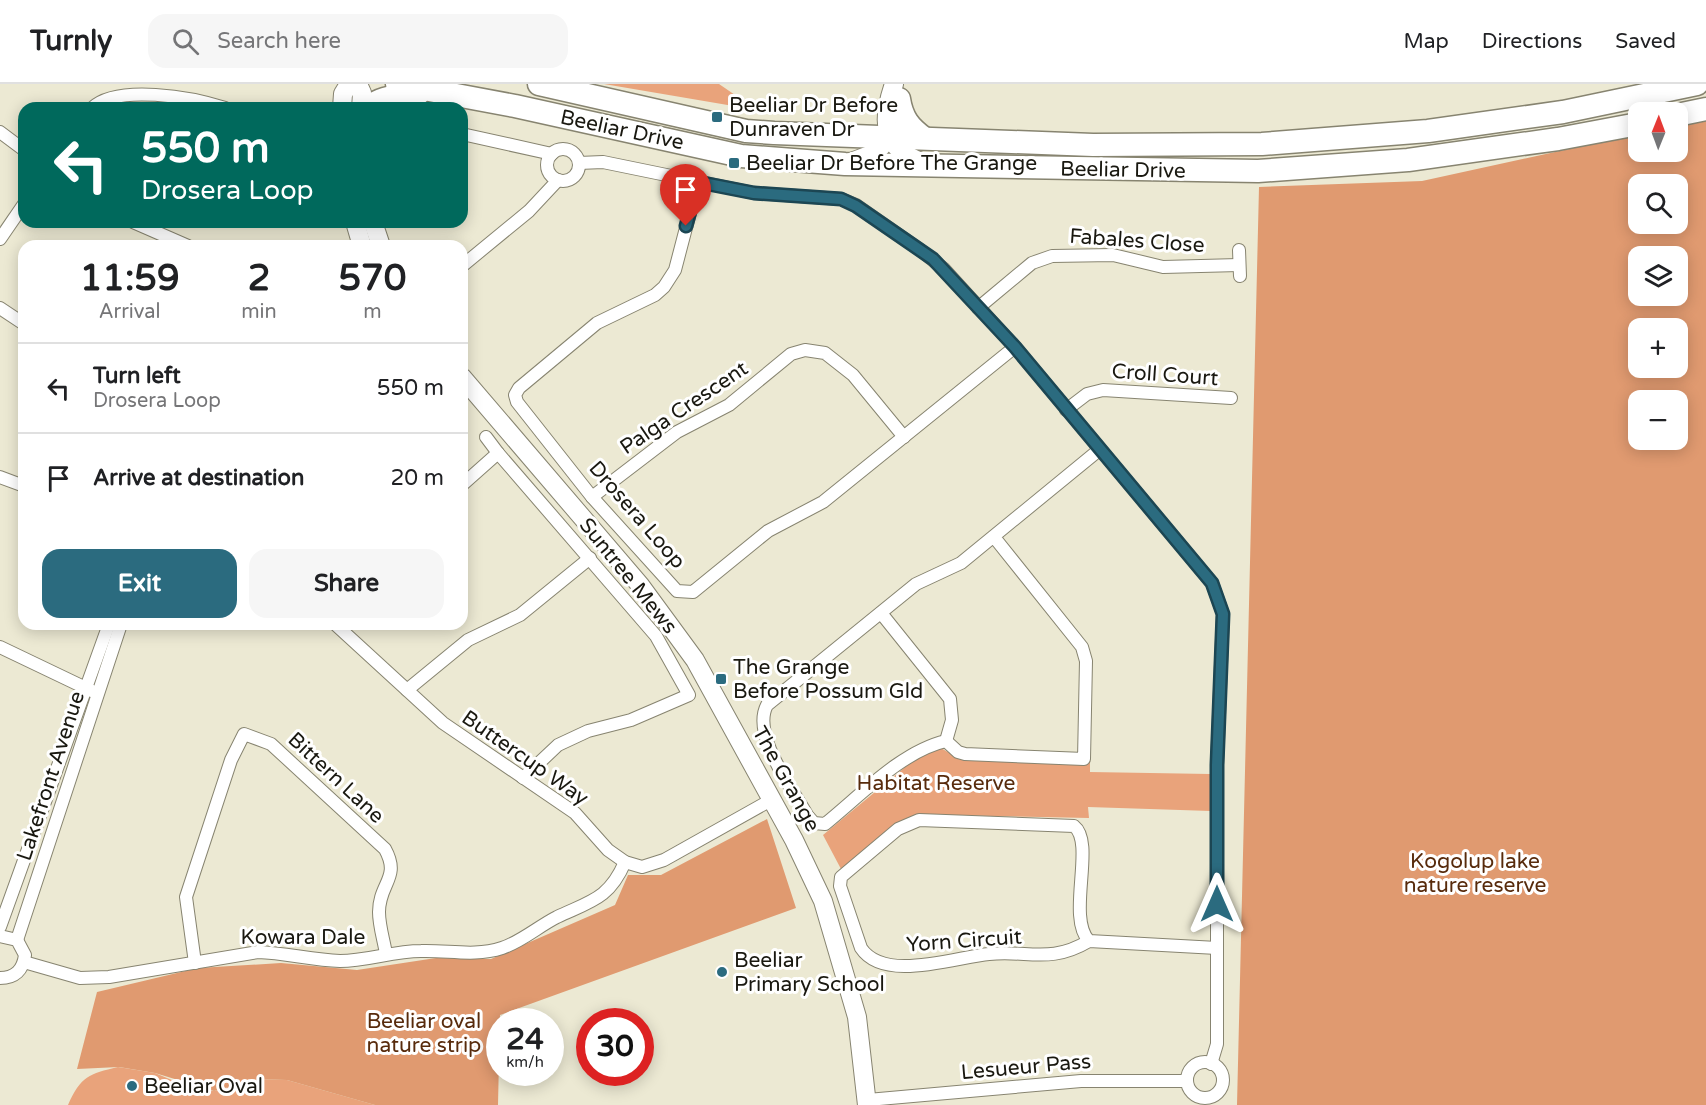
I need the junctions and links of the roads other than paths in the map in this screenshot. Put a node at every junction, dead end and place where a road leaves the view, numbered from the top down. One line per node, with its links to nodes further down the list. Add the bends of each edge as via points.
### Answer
1 (349, 84): 10 (street)
2 (358, 84): 11 (street)
3 (397, 84): 7 (highway, Beeliar Drive)
4 (539, 84): 18 (highway, Beeliar Drive, via 746,130)
5 (1697, 84): 19 (highway, Beeliar Drive, via 1563,112 1428,131 1308,142 1093,145)
6 (897, 89): 18 (street, via 885,130); 19 (highway, via 902,116)
7 (429, 90): 12 (highway); 23 (highway, Beeliar Drive, via 741,156)
8 (98, 102): 9 (street, via 123,90)
9 (202, 102)
10 (342, 102)
11 (361, 102)
12 (380, 102)
13 (1706, 109): 14 (highway)
14 (1688, 113)
15 (1628, 126): 24 (highway, Beeliar Drive, via 1408,160 1258,171)
16 (0, 132): 20 (street)
17 (468, 135): 21 (street)
18 (891, 138): 19 (highway, Beeliar Drive); 23 (street, via 874,153); 24 (street, via 908,156)
19 (924, 138)
20 (18, 146)
21 (552, 153): 22 (street, via 568,150); 25 (street, via 548,168)
22 (579, 163): 25 (street, via 573,177); 26 (street, via 603,162)
23 (845, 164): 24 (highway, Beeliar Drive)
24 (935, 166)
25 (558, 180): 32 (street, via 529,211)
26 (698, 182): 34 (street, via 754,193 849,201 933,259); 47 (street, Drosera Loop, via 675,270 664,287 656,295 597,323 515,394 517,402)
27 (18, 212): 29 (street)
28 (147, 228): 30 (street)
29 (0, 238)
30 (174, 240)
31 (1239, 250): 34 (street, Fabales Close, via 1240,271 1163,267 1113,255 1052,256 1032,263)
32 (468, 261)
33 (0, 308): 35 (street)
34 (978, 308): 36 (street)
35 (18, 320)
36 (1015, 347): 39 (street); 41 (street, Drosera Loop)
37 (468, 384): 59 (street, The Grange, via 640,585 695,660)
38 (1231, 398): 39 (street, Croll Court, via 1113,389 1087,394)
39 (1066, 410): 42 (street)
40 (486, 437): 43 (street, Suntree Mews)
41 (904, 437): 47 (street, Palga Crescent, via 853,375 825,353 805,350 792,354 729,405 677,432); 47 (street, Drosera Loop, via 823,502 768,531 688,593 677,591)
42 (1099, 450): 48 (street); 65 (street, via 1212,583 1223,614 1217,765)
43 (498, 453): 45 (street); 49 (street, Suntree Mews)
44 (0, 477): 46 (street)
45 (468, 480)
46 (18, 484)
47 (592, 497)
48 (994, 537): 50 (street, via 961,562 916,584); 57 (street, via 1082,647 1086,661 1084,759 965,754 958,753)
49 (590, 558): 55 (street, via 520,615 468,640); 58 (street, Suntree Mews, via 656,636 689,695 558,745)
50 (880, 613): 57 (street, via 950,699 952,720); 57 (street, via 772,700 762,717 764,738 810,820 820,825 915,752)
51 (108, 630): 56 (street, Lakefront Avenue)
52 (118, 630): 56 (street, Lakefront Avenue)
53 (342, 630): 55 (street, Buttercup Way)
54 (0, 647): 56 (street)
55 (407, 690): 58 (street, Buttercup Way, via 442,723)
56 (93, 691): 61 (street, Lakefront Avenue); 63 (street, Lakefront Avenue)
57 (946, 741)
58 (523, 778): 60 (street, Buttercup Way, via 575,813 608,850)
59 (771, 800): 60 (street, via 664,860 642,867); 73 (street, The Grange, via 823,901 856,1017)
60 (625, 862): 66 (street, Kowara Dale, via 606,894 546,922 504,948 472,955 421,951)
61 (0, 927)
62 (0, 936): 63 (street)
63 (17, 940): 67 (street, via 25,955)
64 (1089, 941): 64 (street, Yorn Circuit, via 1080,925 1081,838 1074,826 919,820 898,829 841,876 840,886 861,948 878,962 924,965 994,954 1054,956); 65 (street, Yorn Circuit)
65 (1217, 948): 70 (street, via 1217,1044)
66 (386, 954): 68 (street, Kowara Dale, via 338,961 258,952); 68 (street, Bittern Lane, via 379,912 392,862 385,849 271,744 244,734 231,760 186,897)
67 (24, 962): 68 (street, Kowara Dale, via 80,978); 69 (street, via 13,976)
68 (195, 963)
69 (0, 978)
70 (1211, 1064): 71 (street, via 1194,1066); 72 (street, via 1222,1077)
71 (1187, 1081): 72 (street, via 1194,1095); 73 (street, Lesueur Pass, via 1081,1081)
72 (1211, 1101)
73 (868, 1102)

